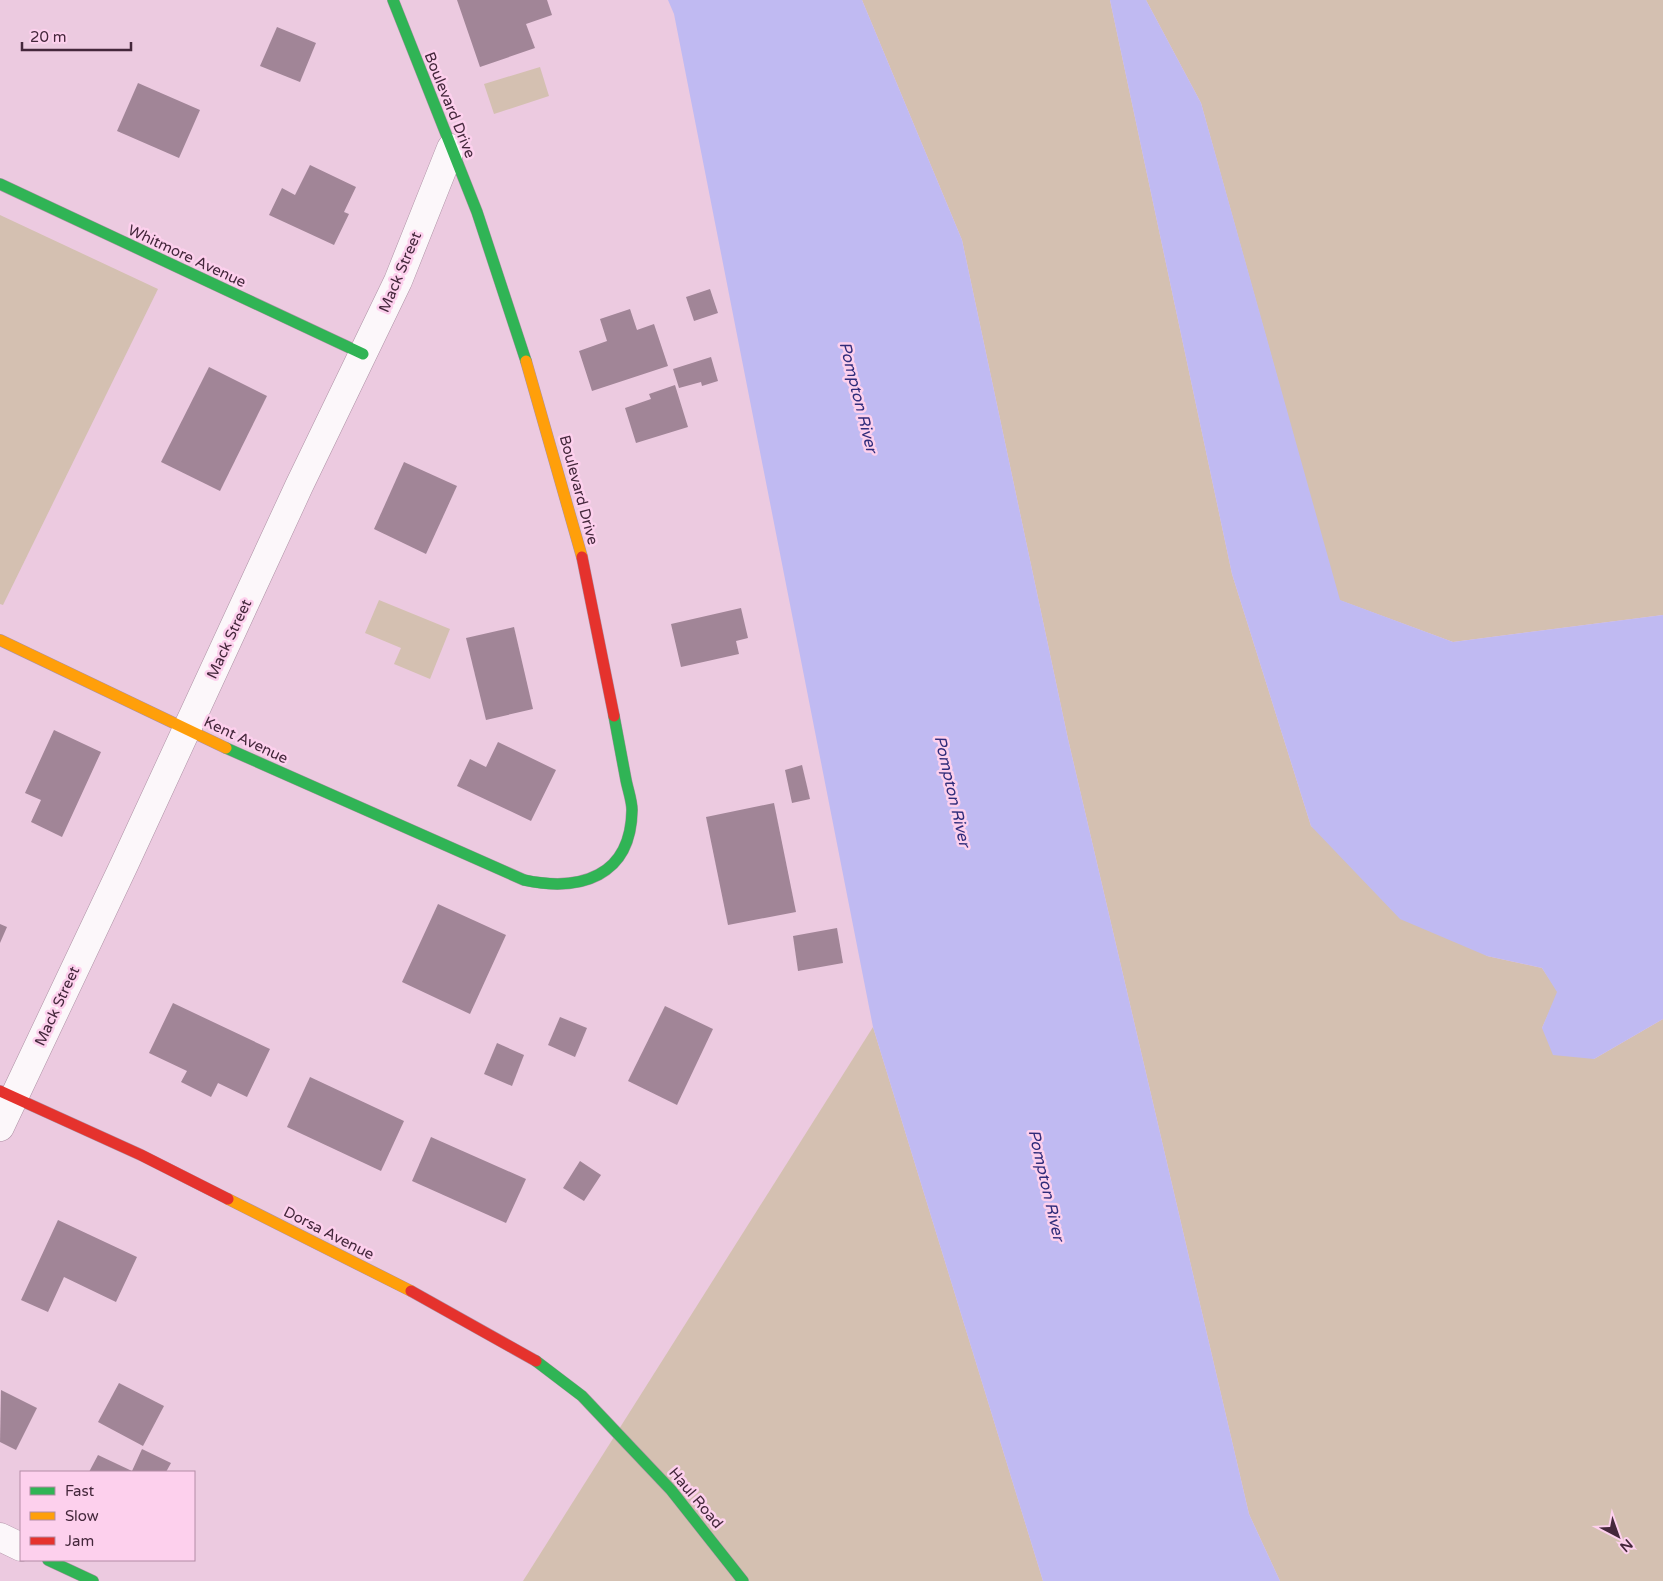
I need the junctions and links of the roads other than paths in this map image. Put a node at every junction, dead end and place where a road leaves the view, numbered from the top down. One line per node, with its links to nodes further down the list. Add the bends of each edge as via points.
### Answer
1 (393, 0): 2 (street, Boulevard Drive)
2 (451, 148): 4 (street, Mack Street, via 398,281); 7 (street, Boulevard Drive, via 477,212 532,378 583,561 632,809 629,837 617,861 597,877 572,886 543,885 524,880)
3 (0, 184): 4 (street, Whitmore Avenue)
4 (362, 354): 6 (street, Mack Street)
5 (0, 640): 6 (street, Kent Avenue)
6 (187, 729): 7 (street, Kent Avenue); 8 (street, Mack Street)
7 (482, 862)
8 (7, 1094): 9 (street, Mack Street); 10 (street, Dorsa Avenue, via 141,1155 439,1305 532,1358 582,1396)
9 (0, 1127)
10 (622, 1438): 15 (street, Haul Road, via 671,1490)
11 (0, 1537): 12 (street)
12 (20, 1547)
13 (50, 1561): 14 (street)
14 (93, 1581)
15 (743, 1581)

